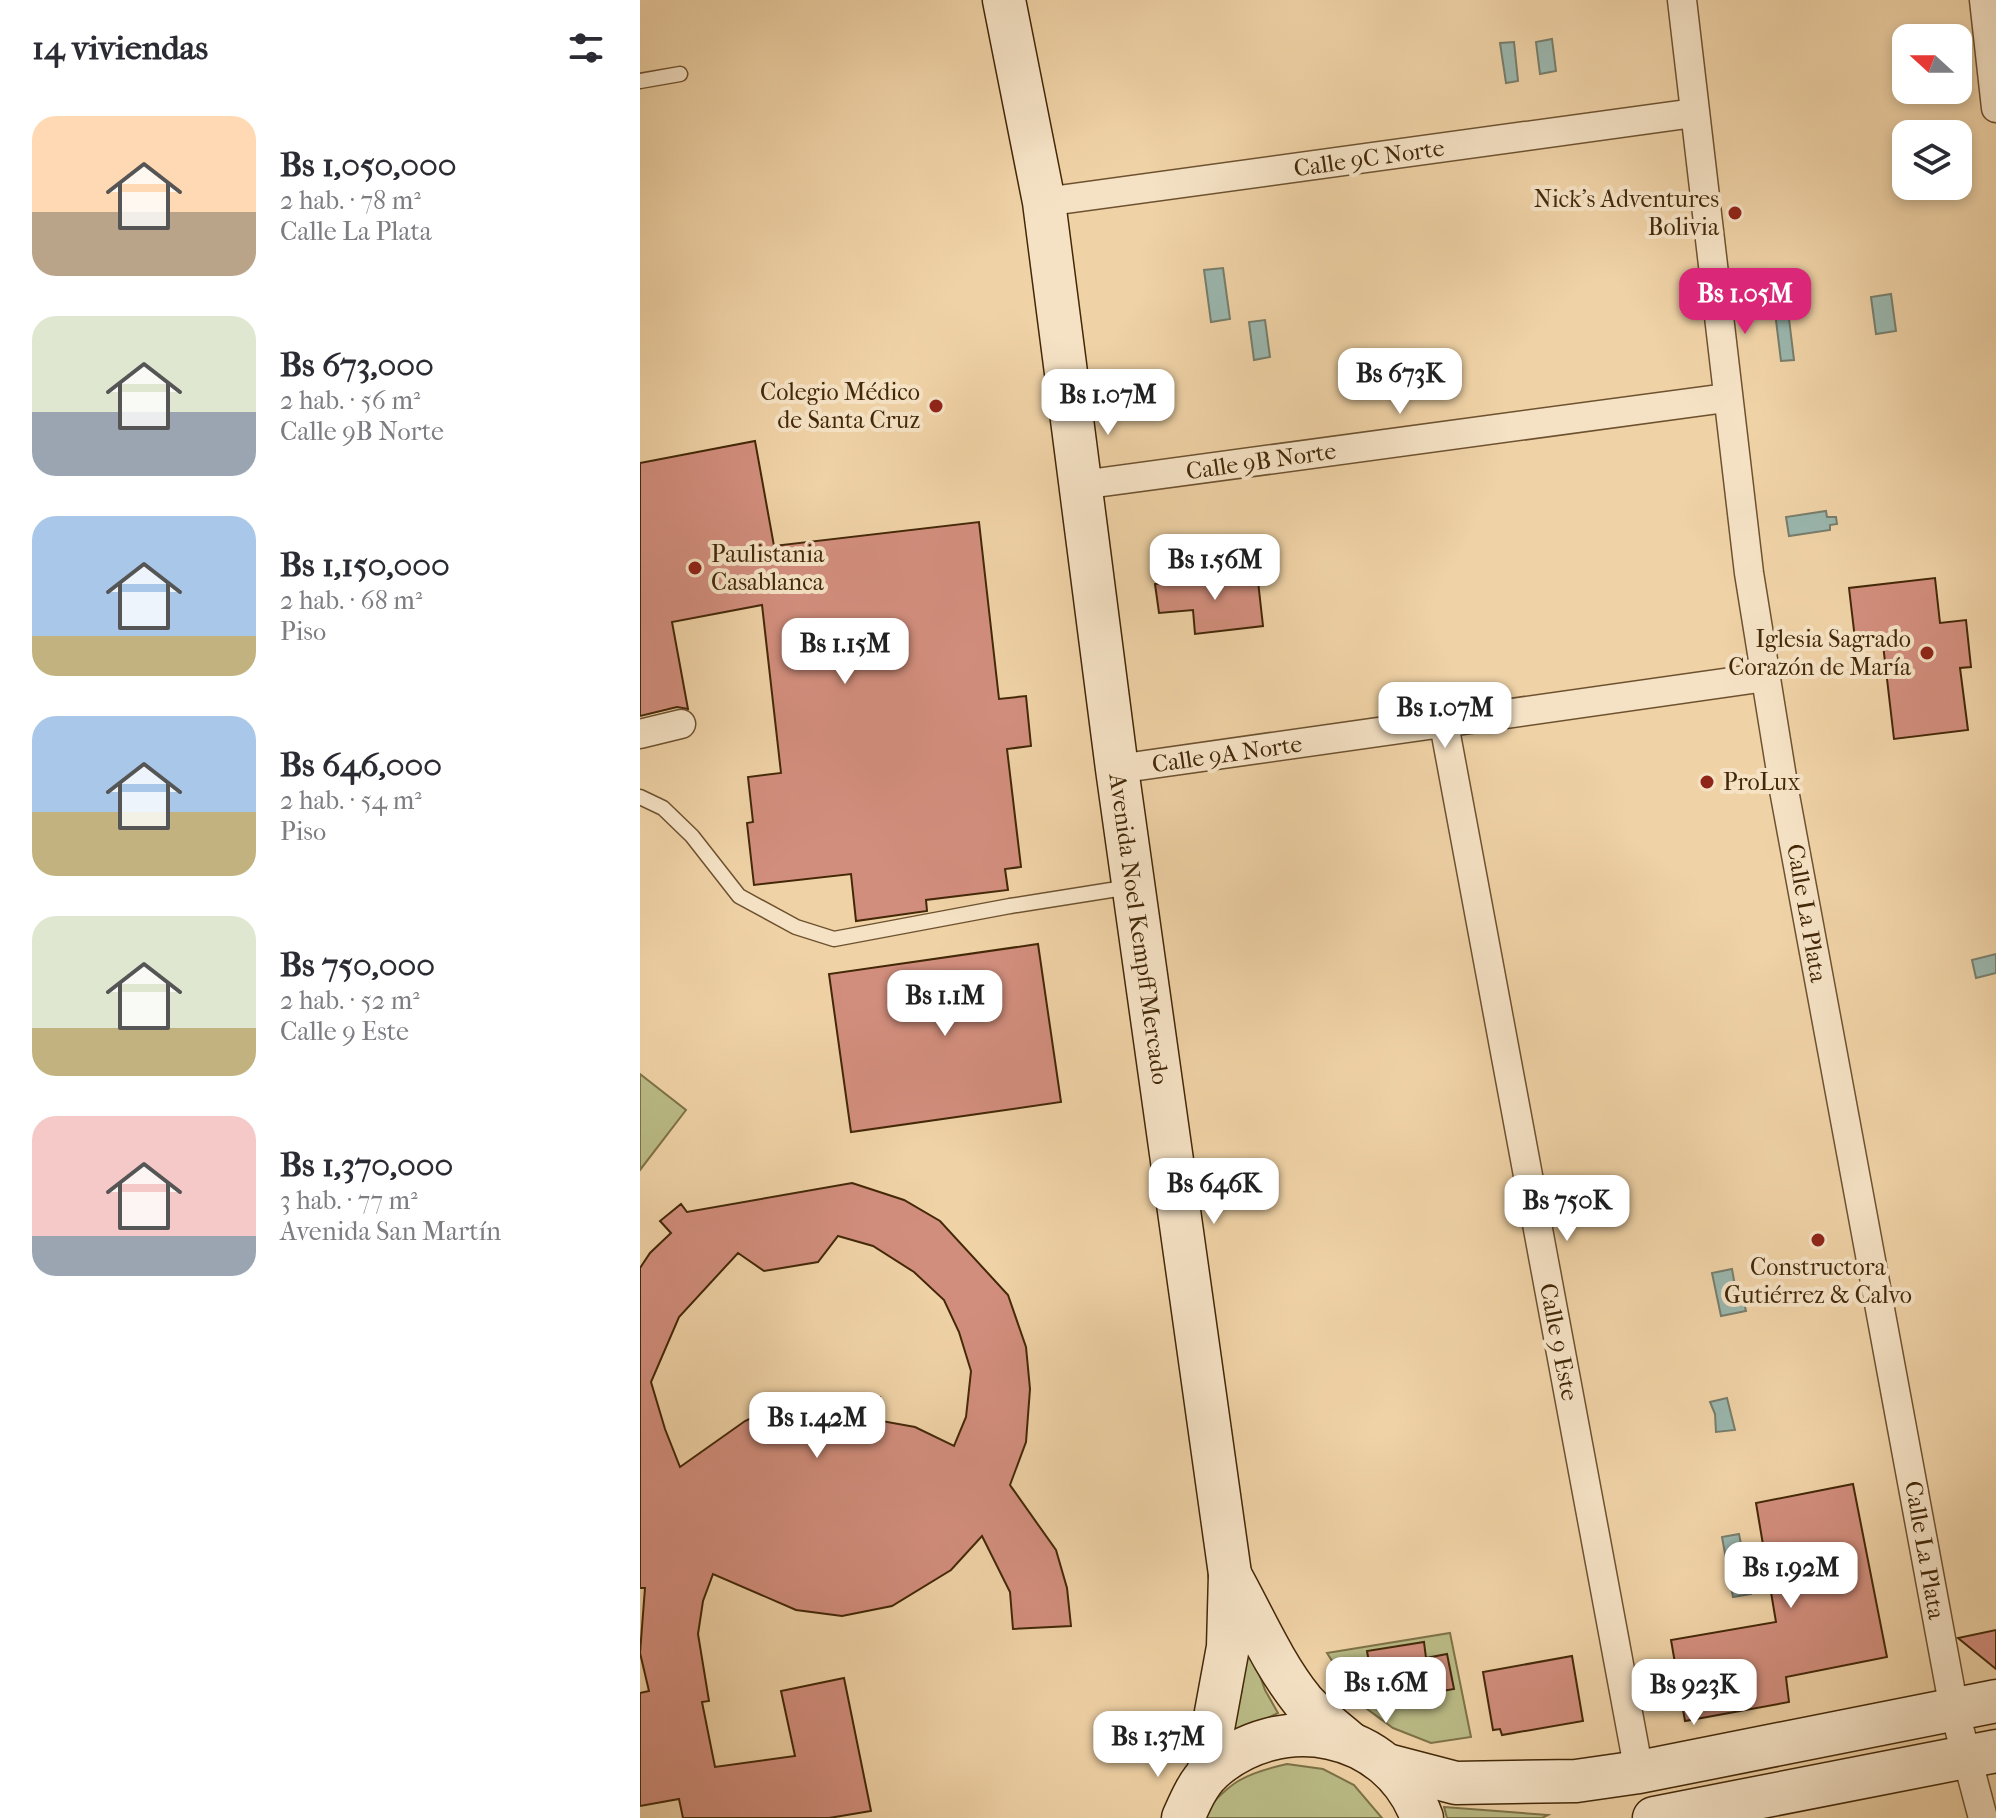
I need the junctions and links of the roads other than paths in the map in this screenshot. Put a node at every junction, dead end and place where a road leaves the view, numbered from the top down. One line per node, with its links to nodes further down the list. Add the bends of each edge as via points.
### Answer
1 (1004, 0): 8 (main road, Avenida Noel Kempff Mercado)
2 (1682, 0): 7 (street, Calle La Plata)
3 (1984, 0): 6 (street)
4 (680, 74): 5 (lane)
5 (640, 81)
6 (1996, 108)
7 (1694, 113): 8 (street, Calle 9C Norte); 9 (street, Calle La Plata)
8 (1044, 202): 10 (main road, Avenida Noel Kempff Mercado)
9 (1726, 398): 10 (street, Calle 9B Norte); 11 (street, Calle La Plata)
10 (1081, 485): 15 (main road, Avenida Noel Kempff Mercado)
11 (1766, 677): 13 (street, Calle 9A Norte); 20 (street, Calle La Plata)
12 (681, 724): 14 (street)
13 (1444, 724): 15 (street, Calle 9A Norte); 24 (street, Calle 9 Este)
14 (640, 734)
15 (1117, 769): 17 (main road, Avenida Noel Kempff Mercado)
16 (640, 797): 17 (lane, via 663,808 692,836 739,896 796,927 834,939)
17 (1133, 887): 18 (main road, Avenida Noel Kempff Mercado)
18 (1230, 1574): 21 (main road, Avenida Noel Kempff Mercado, via 1302,1699); 25 (main road, Avenida Noel Kempff Mercado, via 1228,1647)
19 (1996, 1701): 20 (main road)
20 (1954, 1709): 22 (street, Calle La Plata); 24 (main road)
21 (1350, 1743): 23 (main road); 25 (main road, via 1313,1734 1276,1737 1240,1750)
22 (1982, 1754): 28 (main road); 29 (street, Calle La Plata)
23 (1387, 1765): 24 (main road, via 1456,1783 1576,1781); 27 (main road, via 1415,1798)
24 (1639, 1772)
25 (1195, 1795): 26 (main road)
26 (1160, 1818)
27 (1422, 1818)
28 (1656, 1818)
29 (1983, 1818)

